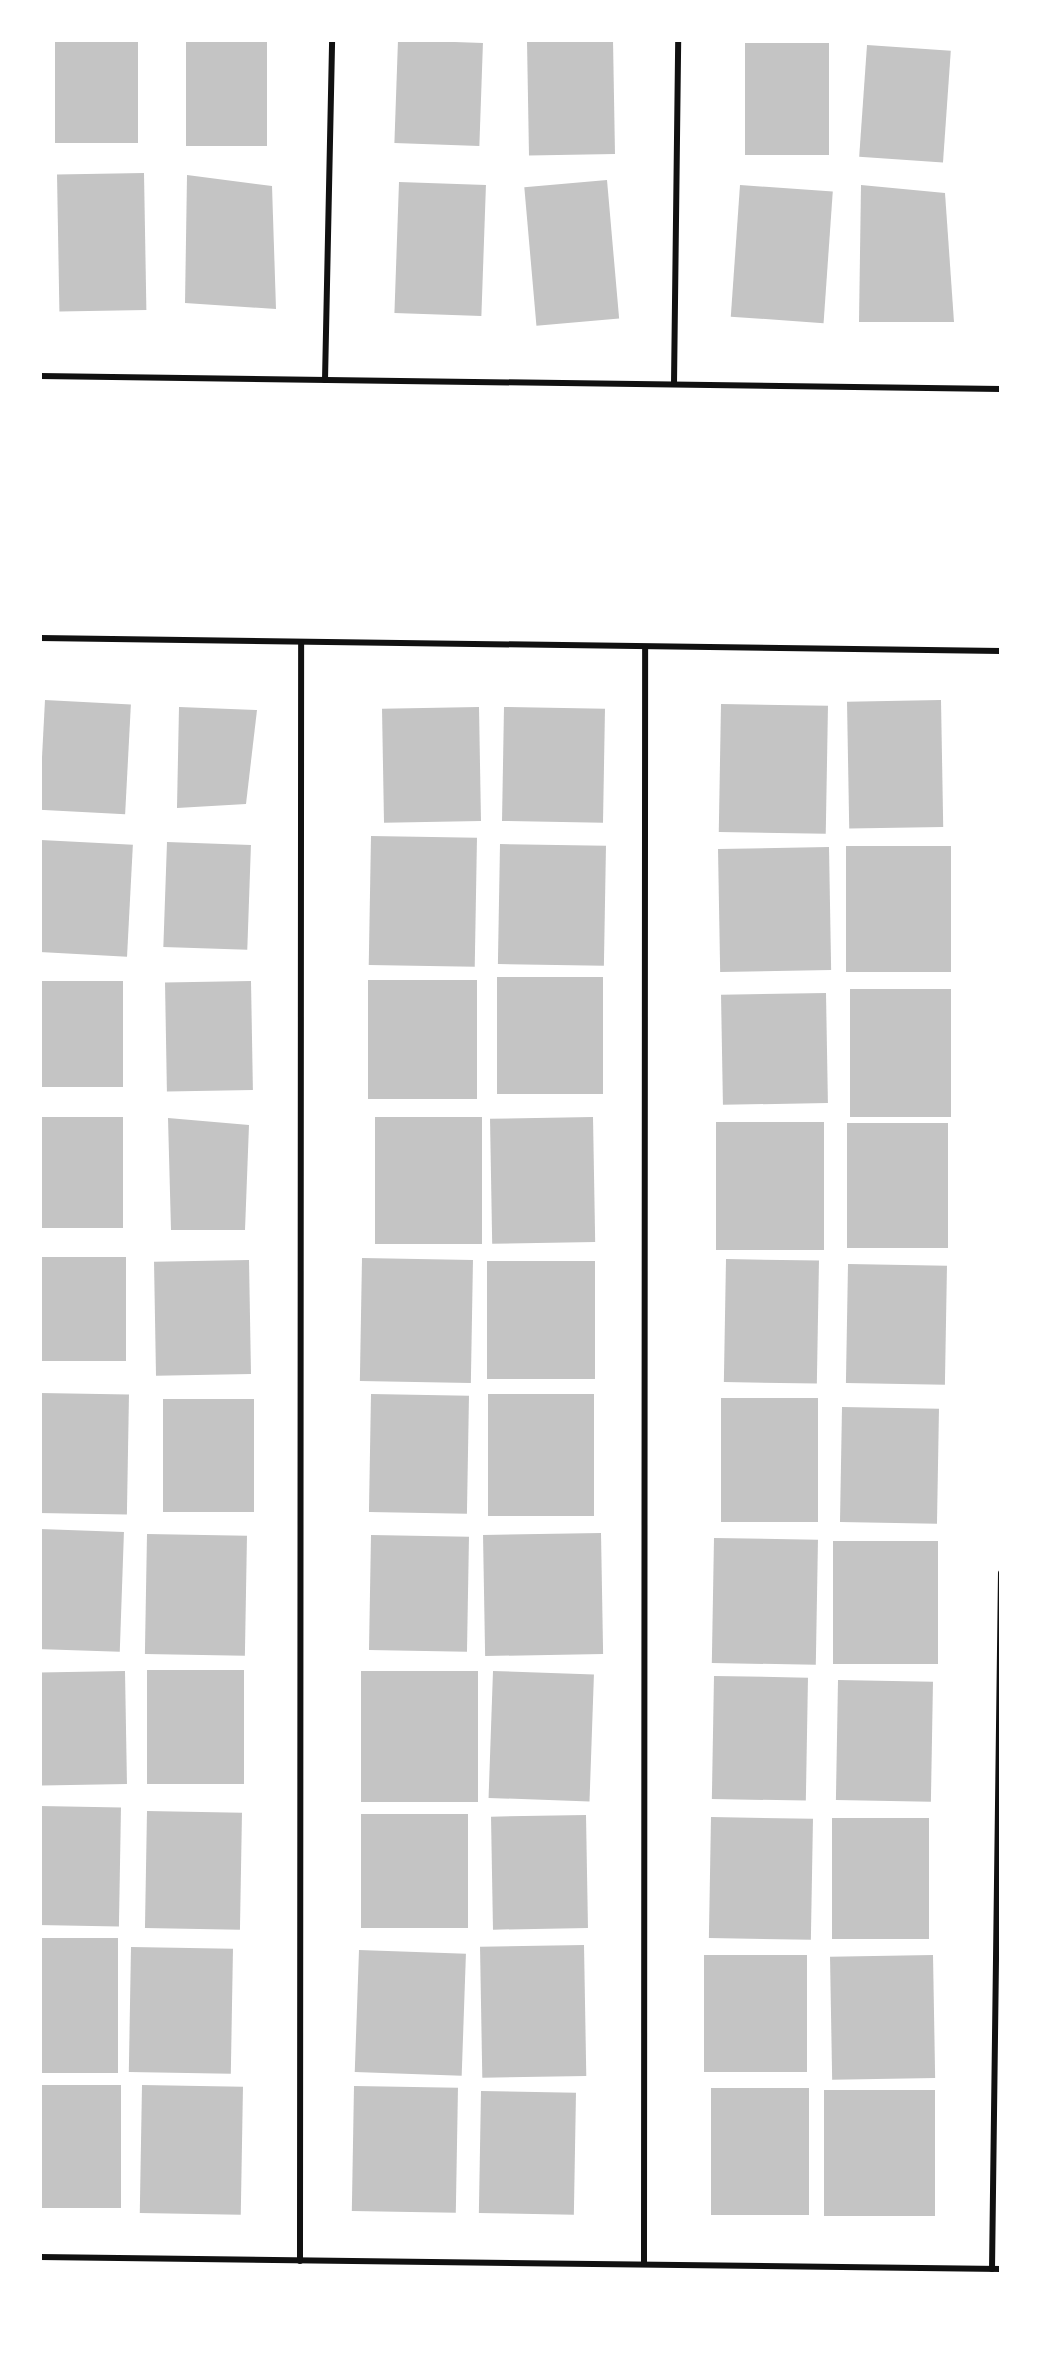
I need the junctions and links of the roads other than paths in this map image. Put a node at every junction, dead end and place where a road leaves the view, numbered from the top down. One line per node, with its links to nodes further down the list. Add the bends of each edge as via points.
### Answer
1 (332, 40): 4 (lane)
2 (678, 40): 5 (lane)
3 (40, 376): 4 (lane)
4 (325, 380): 5 (lane)
5 (674, 384): 6 (lane)
6 (1001, 389)
7 (40, 638): 8 (lane)
8 (301, 643): 9 (lane); 13 (lane)
9 (645, 649): 10 (lane); 14 (lane)
10 (1001, 651)
11 (1001, 1573): 15 (lane)
12 (40, 2257): 13 (lane)
13 (300, 2261): 14 (lane)
14 (644, 2264): 15 (lane)
15 (992, 2269): 16 (lane)
16 (1001, 2269)

